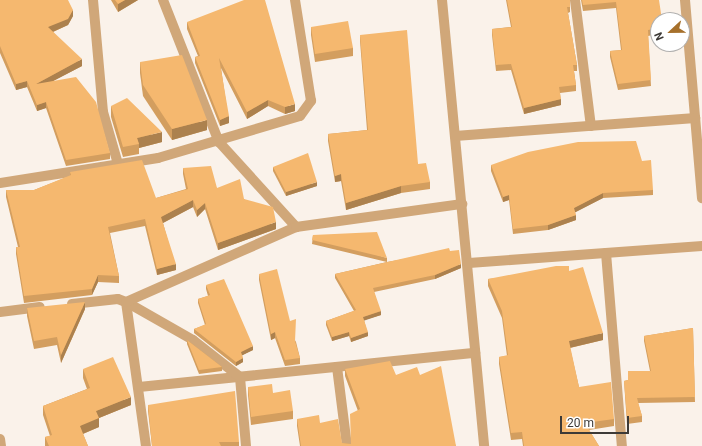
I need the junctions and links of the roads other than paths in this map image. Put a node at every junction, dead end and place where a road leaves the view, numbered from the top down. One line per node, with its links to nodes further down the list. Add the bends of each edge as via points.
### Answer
1 (93, 0): 11 (street, via 103,112)
2 (162, 0): 10 (street)
3 (295, 0): 10 (street, via 311,101 300,116)
4 (442, 0): 9 (street)
5 (575, 0): 8 (street)
6 (685, 0): 7 (street)
7 (695, 118): 8 (street); 13 (street)
8 (591, 126): 9 (street)
9 (455, 136): 15 (street)
10 (219, 142): 11 (street); 16 (street)
11 (118, 164): 12 (street)
12 (0, 183)
13 (701, 186): 14 (street)
14 (702, 198)
15 (462, 204): 16 (street); 19 (street)
16 (296, 227): 20 (street)
17 (702, 246): 18 (street)
18 (606, 253): 19 (street); 32 (street)
19 (469, 263): 22 (street)
20 (126, 302): 21 (street, via 118,299); 24 (street, via 193,340); 25 (street)
21 (0, 312)
22 (475, 353): 23 (street); 31 (street)
23 (337, 367): 24 (street); 30 (street)
24 (240, 377): 25 (street); 29 (street)
25 (139, 387): 28 (street)
26 (0, 438): 27 (street)
27 (1, 446)
28 (146, 446)
29 (246, 446)
30 (347, 446)
31 (484, 446)
32 (622, 446)

